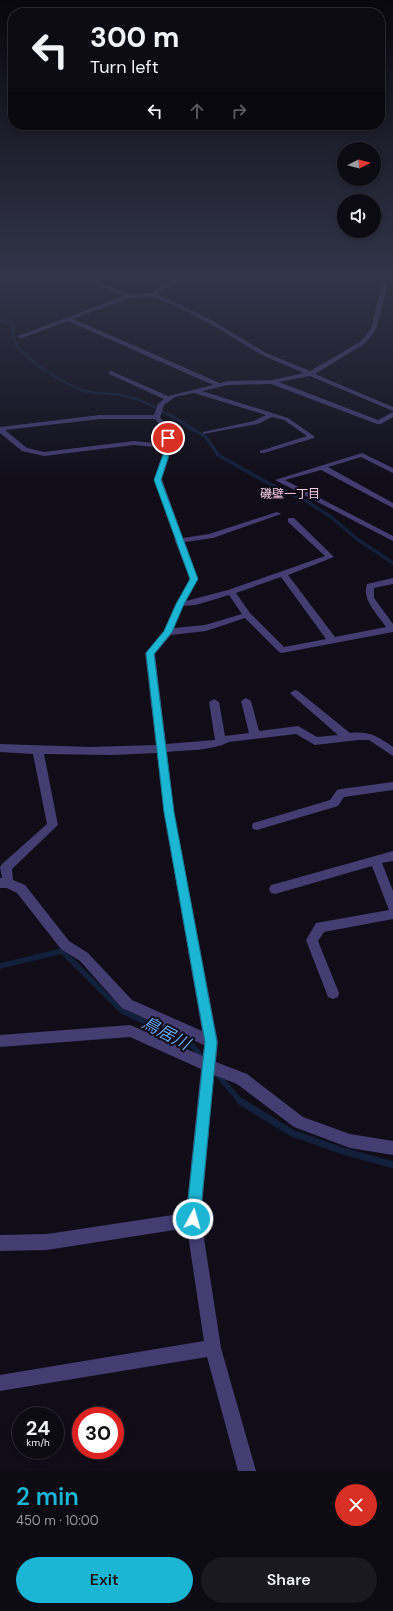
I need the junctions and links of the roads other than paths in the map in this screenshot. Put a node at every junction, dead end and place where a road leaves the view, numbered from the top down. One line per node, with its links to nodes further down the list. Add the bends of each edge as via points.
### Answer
1 (131, 347): 7 (street)
2 (252, 347): 5 (street)
3 (356, 347): 5 (street)
4 (111, 373): 9 (street)
5 (310, 374): 6 (street); 10 (street)
6 (272, 382): 7 (street); 11 (street, via 380,423)
7 (219, 385): 8 (street)
8 (195, 391): 9 (street); 12 (street)
9 (169, 399): 13 (street, via 161,404)
10 (393, 409)
11 (393, 414)
12 (271, 415): 15 (street, via 256,423); 17 (street, via 286,419 312,437)
13 (157, 417): 14 (street, via 100,417); 16 (street, via 166,429)
14 (0, 429): 16 (street, via 30,453 58,453 134,443)
15 (205, 433)
16 (169, 446): 24 (street, via 158,480)
17 (262, 452)
18 (322, 467): 19 (street, via 362,455); 20 (street); 23 (street, via 279,480)
19 (393, 471)
20 (393, 506)
21 (277, 514): 24 (street, via 210,536)
22 (291, 520): 25 (street, via 330,557)
23 (393, 539)
24 (179, 541): 28 (street, via 194,579)
25 (283, 574): 27 (street); 32 (street)
26 (393, 581): 30 (street, via 370,586 370,598)
27 (231, 592): 28 (street); 29 (street)
28 (180, 604): 31 (street)
29 (246, 615): 31 (street, via 206,628); 32 (street, via 282,650)
30 (393, 629): 32 (street)
31 (168, 632): 40 (street, via 150,653)
32 (332, 640)
33 (295, 693): 37 (street)
34 (246, 700): 36 (street)
35 (214, 702): 38 (street)
36 (255, 736): 37 (street, via 298,730 315,741); 38 (street, via 227,739)
37 (348, 737): 42 (street, via 371,737)
38 (221, 743): 40 (street)
39 (0, 748): 41 (street)
40 (162, 749): 41 (street); 53 (street, via 169,812)
41 (38, 751): 47 (street, via 53,825 6,867)
42 (393, 752)
43 (393, 786): 44 (street, via 341,793 334,803)
44 (257, 826)
45 (393, 856): 46 (street)
46 (375, 860): 48 (street); 49 (street)
47 (4, 883): 53 (street, via 21,889 64,945 84,957 127,1004)
48 (275, 889)
49 (393, 906)
50 (393, 914): 51 (street, via 320,927 312,940)
51 (333, 993)
52 (0, 1041): 54 (street, via 130,1031)
53 (211, 1042): 54 (street)
54 (209, 1066): 55 (street, via 242,1079 299,1122 350,1141); 56 (street)
55 (393, 1148)
56 (193, 1219): 57 (street, via 47,1242); 58 (street)
57 (0, 1243)
58 (213, 1348): 59 (street); 60 (street)
59 (0, 1383)
60 (247, 1471)

